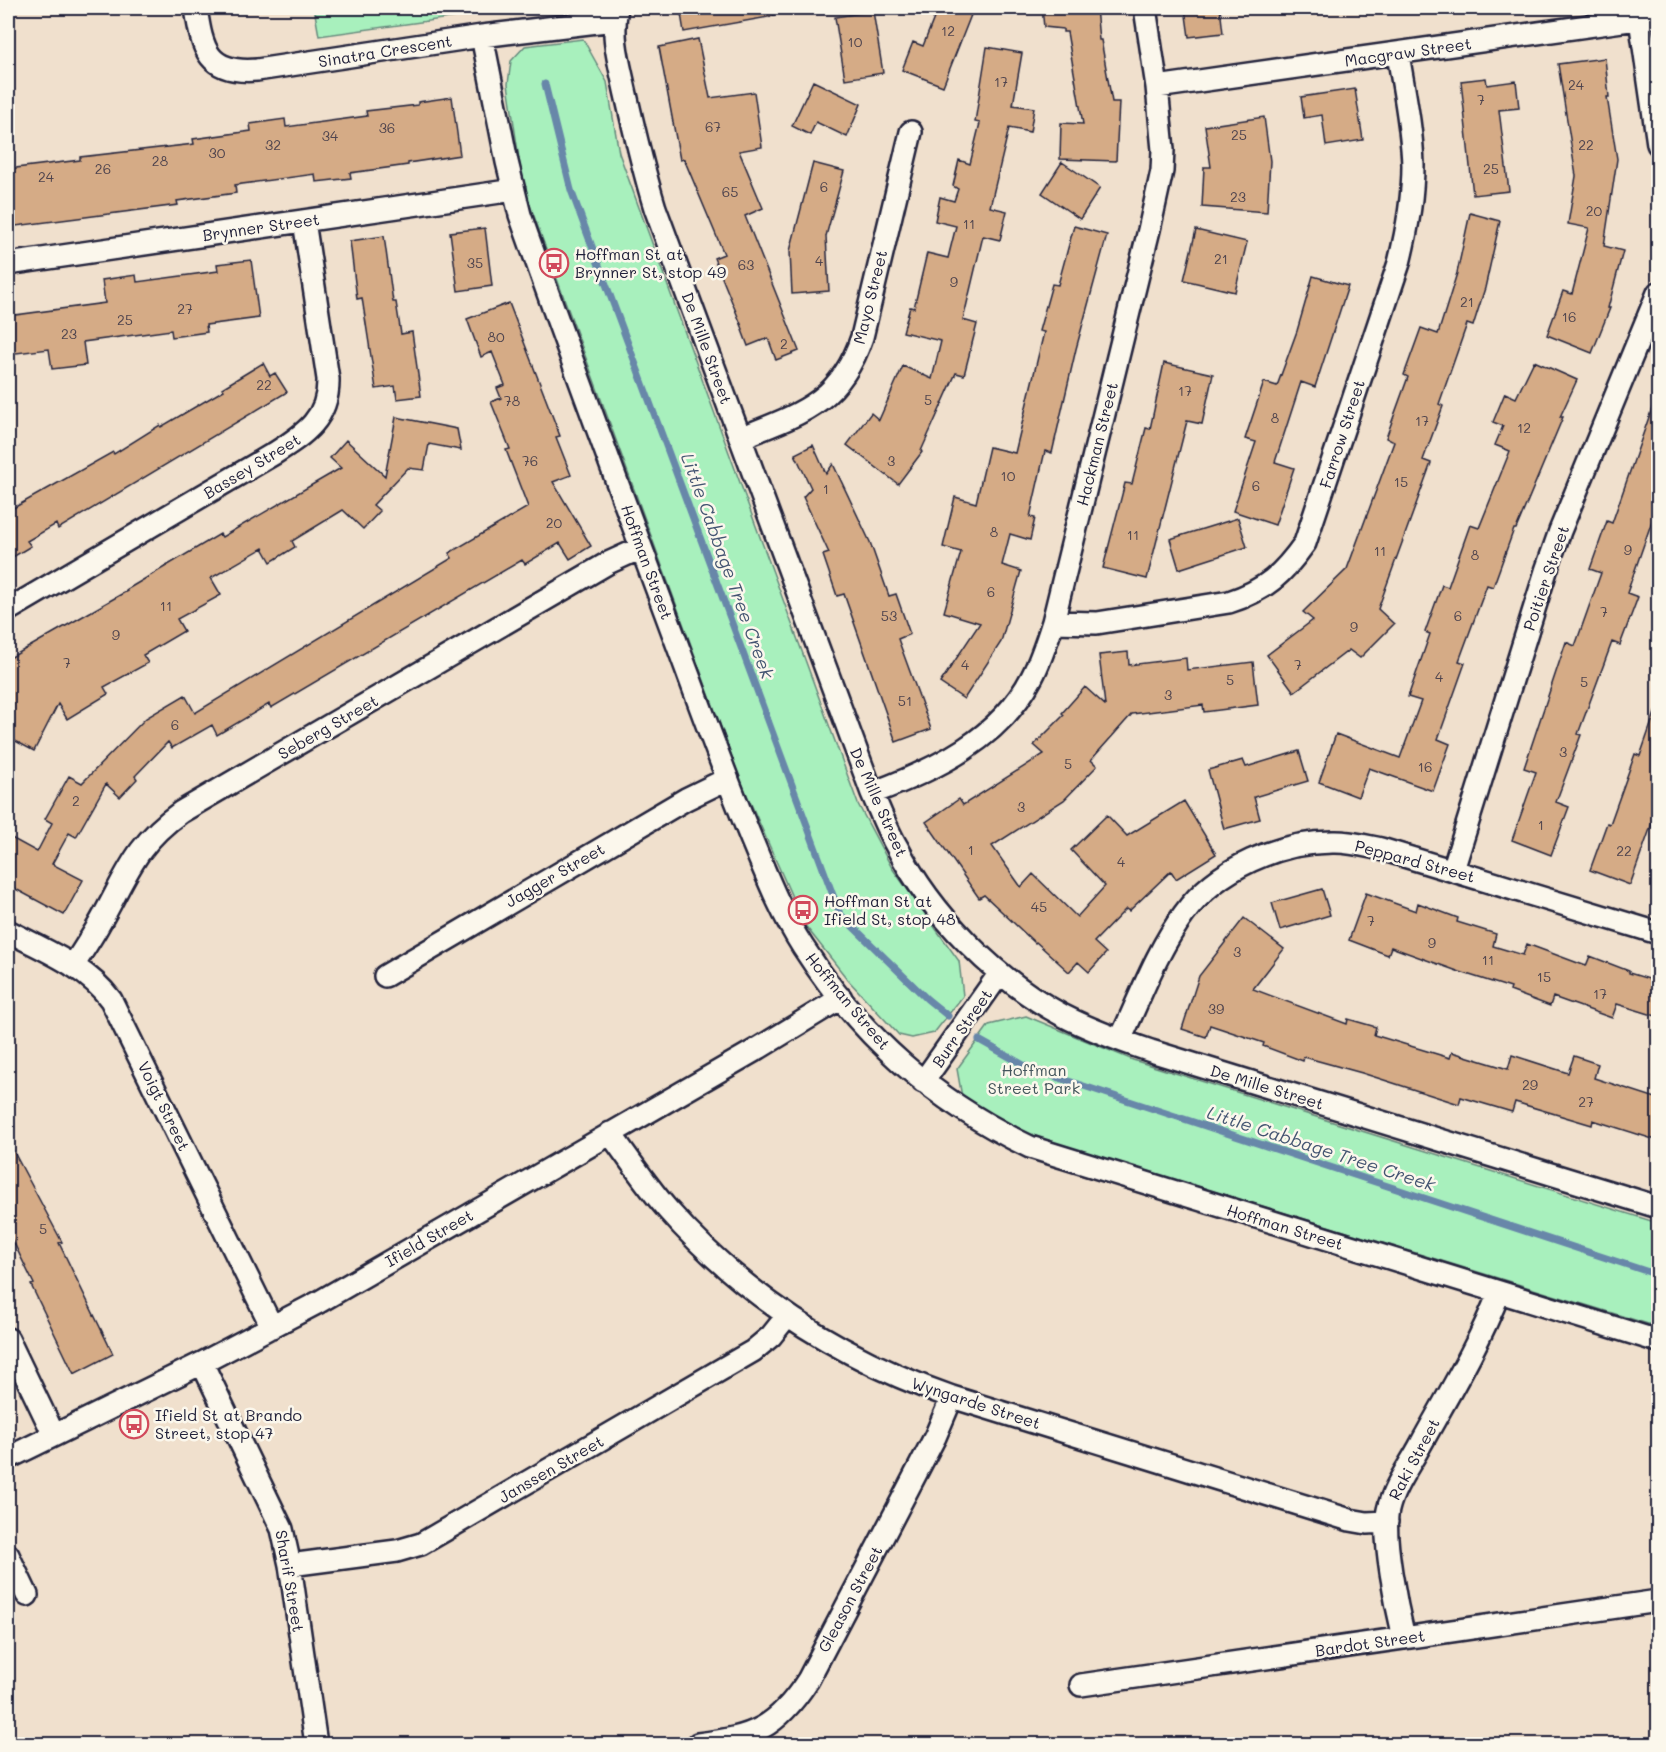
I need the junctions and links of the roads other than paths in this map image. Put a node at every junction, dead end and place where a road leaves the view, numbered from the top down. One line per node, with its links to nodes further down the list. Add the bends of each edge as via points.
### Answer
1 (196, 8): 5 (street, Sinatra Crescent, via 205,48 218,63 234,71)
2 (1145, 8): 7 (street, Hackman Street)
3 (616, 14): 5 (street, Sinatra Crescent); 14 (street, De Mille Street, via 617,56 642,169)
4 (1649, 17): 6 (street, Macgraw Street); 9 (street)
5 (482, 36): 10 (street, Hoffman Street)
6 (1398, 54): 7 (street, Macgraw Street); 17 (street, Farrow Street, via 1413,164 1407,230 1305,543 1281,574 1246,597 1206,608 1097,622)
7 (1156, 87): 17 (street, Hackman Street, via 1163,150 1158,193)
8 (911, 132): 14 (street, Mayo Street, via 862,337 849,368 818,403)
9 (1659, 144)
10 (514, 190): 11 (street, Brynner Street); 15 (street, Hoffman Street)
11 (304, 221): 12 (street, Brynner Street); 16 (street, Bassey Street, via 328,379 325,402 314,423 298,439)
12 (8, 264)
13 (1659, 293): 20 (street, Poitier Street, via 1546,571)
14 (740, 438): 19 (street, De Mille Street)
15 (641, 548): 18 (street, Hoffman Street); 23 (street, Seberg Street, via 598,569 165,823 130,864)
16 (8, 610)
17 (1053, 622): 19 (street, Hackman Street, via 1031,680 1003,719 946,761)
18 (727, 779): 25 (street, Jagger Street, via 686,799); 26 (street, Hoffman Street, via 786,918)
19 (872, 793): 24 (street, De Mille Street, via 917,882 970,945)
20 (1453, 870): 22 (street, Peppard Street); 27 (street, Peppard Street, via 1381,849 1335,842 1270,853 1249,861 1214,883 1184,913 1167,940)
21 (8, 931): 23 (street, Voigt Street)
22 (1659, 933)
23 (73, 966): 33 (street, Voigt Street, via 95,980 111,1000)
24 (1000, 973): 27 (street, De Mille Street, via 1060,1014); 28 (street, Burr Street)
25 (385, 975)
26 (841, 998): 28 (street, Hoffman Street); 29 (street, Ifield Street)
27 (1120, 1040): 30 (street, De Mille Street)
28 (923, 1082): 31 (street, Hoffman Street, via 994,1129 1030,1147)
29 (610, 1133): 32 (street, Wyngarde Street, via 643,1180 688,1232); 33 (street, Ifield Street)
30 (1659, 1207)
31 (1499, 1293): 35 (street, Hoffman Street); 40 (street, Raki Street, via 1482,1333 1399,1483)
32 (787, 1316): 37 (street, Wyngarde Street, via 832,1343); 42 (street, Janssen Street, via 753,1351 421,1544 397,1551)
33 (272, 1327): 36 (street, Ifield Street)
34 (8, 1339): 38 (street)
35 (1659, 1341)
36 (202, 1363): 38 (street, Ifield Street); 42 (street, Sharif Street, via 275,1512)
37 (952, 1397): 40 (street, Wyngarde Street, via 1350,1520); 48 (street, Gleason Street, via 935,1437 794,1701 769,1725 753,1733)
38 (54, 1435): 39 (street, Ifield Street)
39 (8, 1458)
40 (1387, 1522): 45 (street, Raki Street)
41 (8, 1555): 43 (street)
42 (290, 1565): 47 (street, Sharif Street)
43 (27, 1595)
44 (1659, 1601): 45 (street, Bardot Street)
45 (1404, 1638): 46 (street, Bardot Street)
46 (1081, 1685)
47 (316, 1744)
48 (698, 1744)

